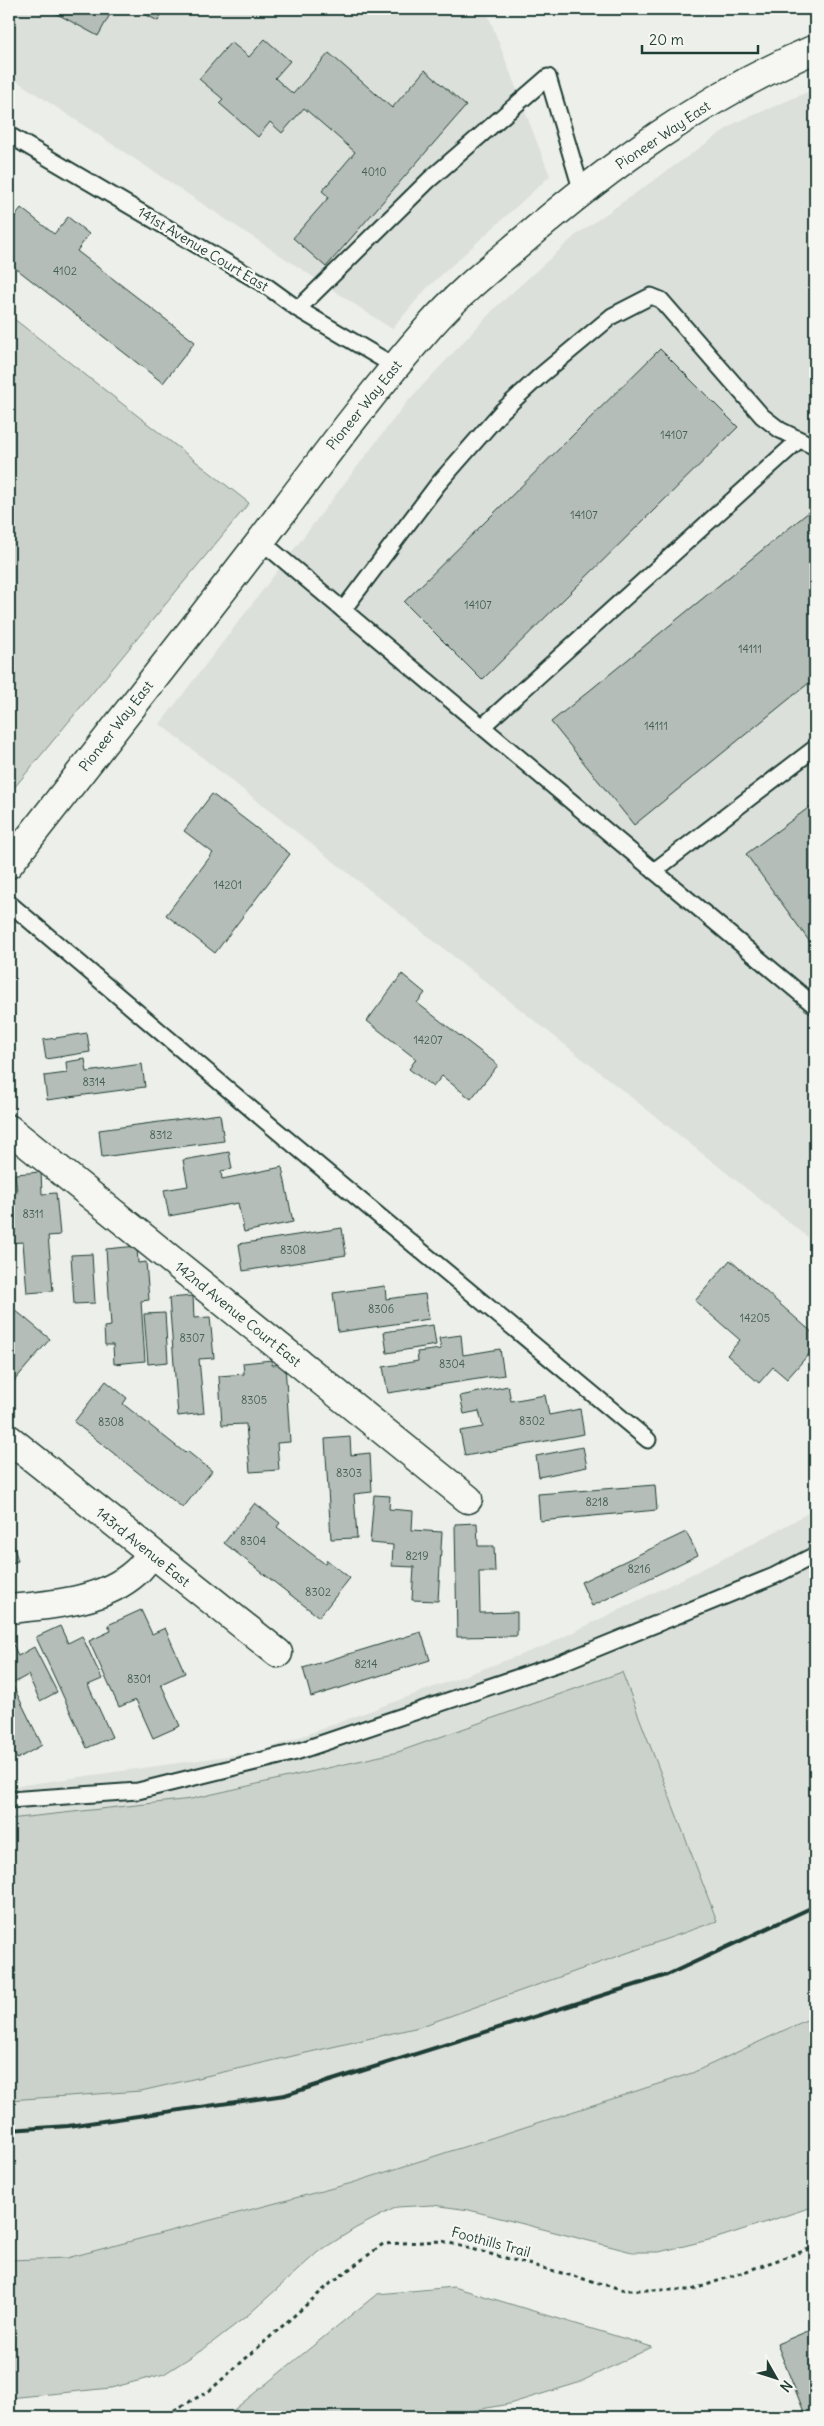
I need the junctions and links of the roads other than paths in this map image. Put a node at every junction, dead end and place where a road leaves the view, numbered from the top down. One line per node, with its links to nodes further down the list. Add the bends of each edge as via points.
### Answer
1 (815, 49): 3 (street, Pioneer Way East, via 721,96 640,148)
2 (9, 134): 4 (lane, 141st Avenue Court East, via 265,285)
3 (582, 192): 4 (lane, via 548,77 429,180); 5 (street, Pioneer Way East, via 473,284 431,325)
4 (298, 308): 5 (lane, 141st Avenue Court East)
5 (396, 367): 8 (street, Pioneer Way East, via 309,474)
6 (799, 440): 7 (lane); 9 (lane, via 762,416 661,300 651,296 612,316 502,411 438,484); 10 (lane)
7 (815, 447)
8 (261, 540): 9 (lane); 12 (street, Pioneer Way East)
9 (343, 610): 10 (lane)
10 (483, 726): 13 (lane)
11 (815, 748): 13 (lane)
12 (9, 864)
13 (654, 871): 15 (lane)
14 (9, 903): 18 (lane, via 270,1126)
15 (815, 1006)
16 (9, 1129): 19 (street, 142nd Avenue Court East)
17 (9, 1439): 20 (street, 143rd Avenue East)
18 (648, 1440)
19 (468, 1499)
20 (151, 1554): 22 (street, via 136,1572 101,1593 76,1600); 23 (street, 143rd Avenue East)
21 (815, 1555): 24 (lane, via 774,1576 563,1662 296,1752 138,1791)
22 (9, 1609)
23 (278, 1653)
24 (9, 1800)

